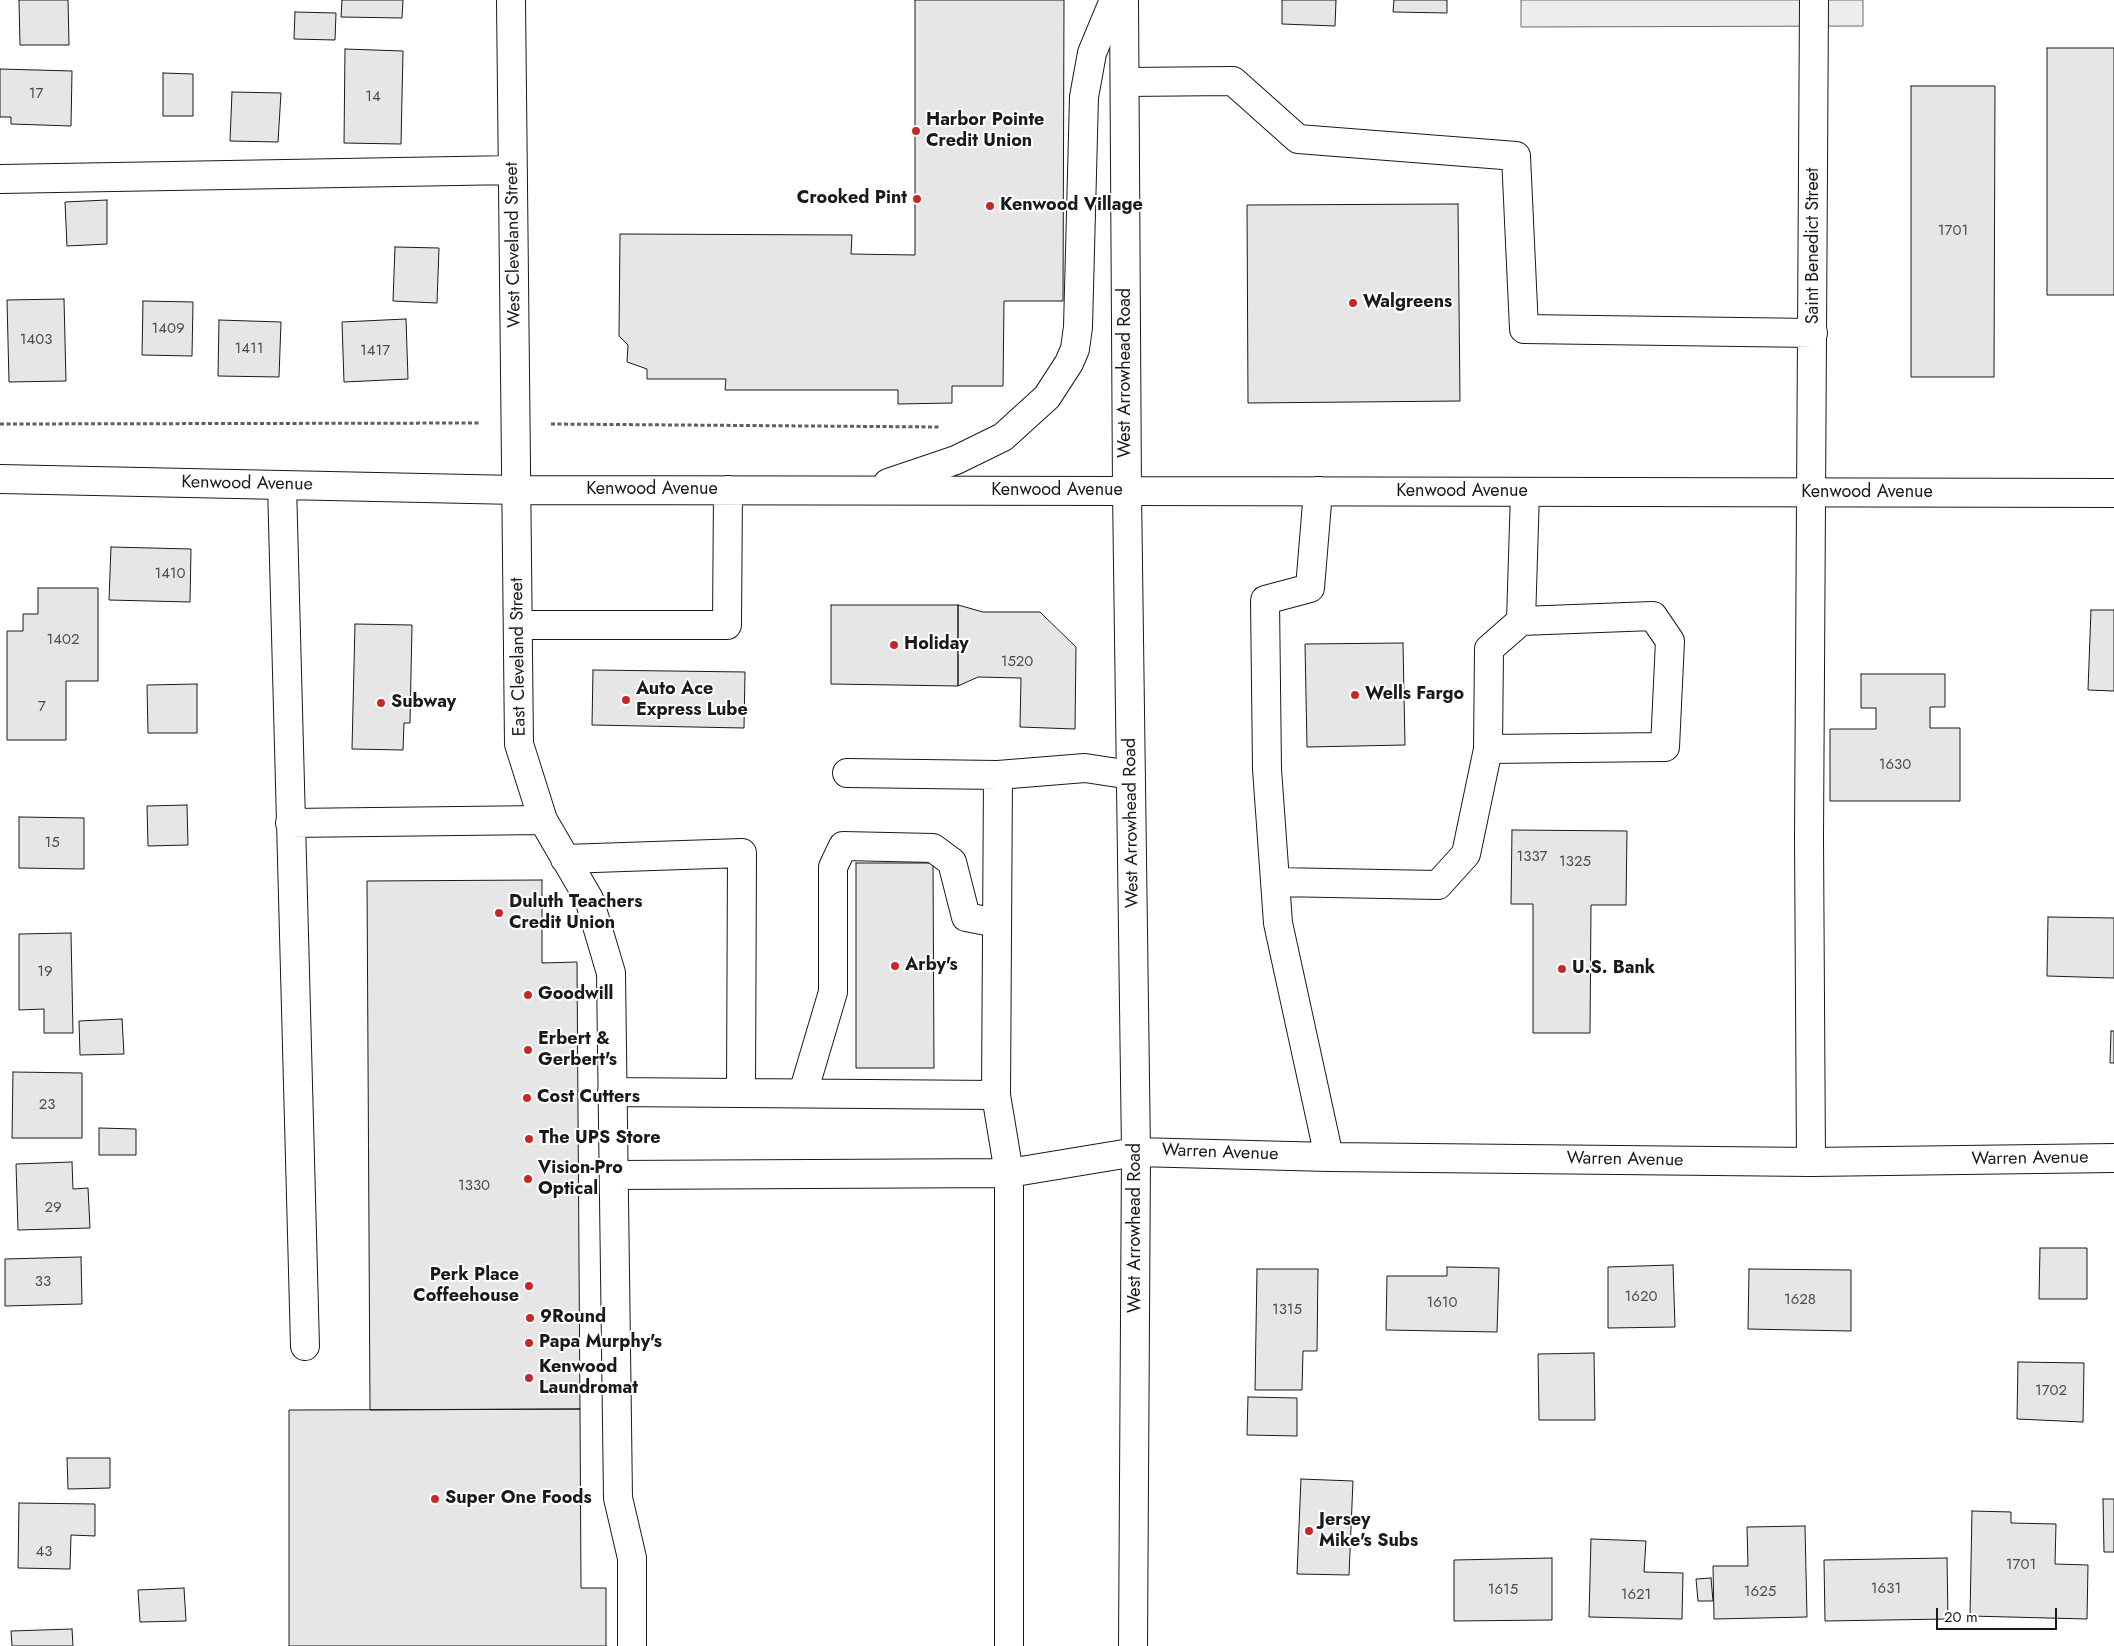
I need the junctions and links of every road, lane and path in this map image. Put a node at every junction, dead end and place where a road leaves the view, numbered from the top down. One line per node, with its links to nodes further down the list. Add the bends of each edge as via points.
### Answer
1 (511, 0): 6 (street, West Cleveland Street)
2 (1114, 0): 16 (street, via 1092,53 1084,96 1078,327 1069,363 1047,398 1003,437 956,460)
3 (1124, 0): 5 (street, West Arrowhead Road)
4 (1814, 0): 8 (street, Saint Benedict Street)
5 (1125, 82): 8 (street, via 1233,81 1298,139 1516,156 1524,329); 17 (street, West Arrowhead Road)
6 (512, 170): 7 (street); 10 (street, West Cleveland Street)
7 (0, 179)
8 (1813, 333): 20 (street, Saint Benedict Street)
9 (0, 424): 10 (path)
10 (517, 424): 11 (path); 14 (street, West Cleveland Street)
11 (942, 427)
12 (0, 479): 13 (street, Kenwood Avenue)
13 (282, 485): 14 (street, Kenwood Avenue); 29 (street)
14 (517, 490): 15 (street, Kenwood Avenue); 23 (street, East Cleveland Street)
15 (728, 490): 16 (street, Kenwood Avenue); 23 (street, via 727,624)
16 (867, 490): 17 (street, Kenwood Avenue)
17 (1127, 491): 18 (street, Kenwood Avenue); 27 (street, West Arrowhead Road)
18 (1318, 491): 19 (street, Kenwood Avenue); 31 (street, via 1310,588 1266,600 1267,769)
19 (1525, 492): 20 (street, Kenwood Avenue); 22 (street)
20 (1813, 493): 21 (street, Kenwood Avenue); 40 (street, Saint Benedict Street, via 1809,838)
21 (2114, 494)
22 (1521, 621): 24 (street, via 1489,649); 24 (street, via 1653,616 1670,641 1665,747)
23 (519, 625): 28 (street, East Cleveland Street, via 519,744)
24 (1488, 749): 31 (street, via 1466,854 1438,886)
25 (847, 773): 26 (street)
26 (998, 774): 27 (street, via 1085,768); 32 (street)
27 (1131, 774): 37 (street, West Arrowhead Road)
28 (543, 820): 29 (street); 30 (street, East Cleveland Street)
29 (290, 823): 43 (street)
30 (565, 858): 33 (street, East Cleveland Street, via 589,899 611,973); 34 (street, via 742,854)
31 (1275, 882): 38 (street, via 1278,923)
32 (997, 923): 35 (street, via 966,917 952,862 933,848 843,846 832,867 832,992); 36 (street)
33 (612, 1092): 34 (street); 42 (street, East Cleveland Street)
34 (741, 1093): 35 (street)
35 (804, 1093): 36 (street)
36 (996, 1095): 41 (street)
37 (1136, 1152): 38 (street, Warren Avenue); 41 (street, Warren Avenue); 46 (street, West Arrowhead Road)
38 (1329, 1157): 40 (street, Warren Avenue)
39 (2114, 1158): 40 (street, Warren Avenue)
40 (1811, 1162)
41 (1009, 1173): 42 (street, Warren Avenue); 45 (street)
42 (615, 1175): 44 (street, East Cleveland Street, via 618,1498 632,1558)
43 (305, 1346)
44 (632, 1646)
45 (1009, 1646)
46 (1134, 1646)

